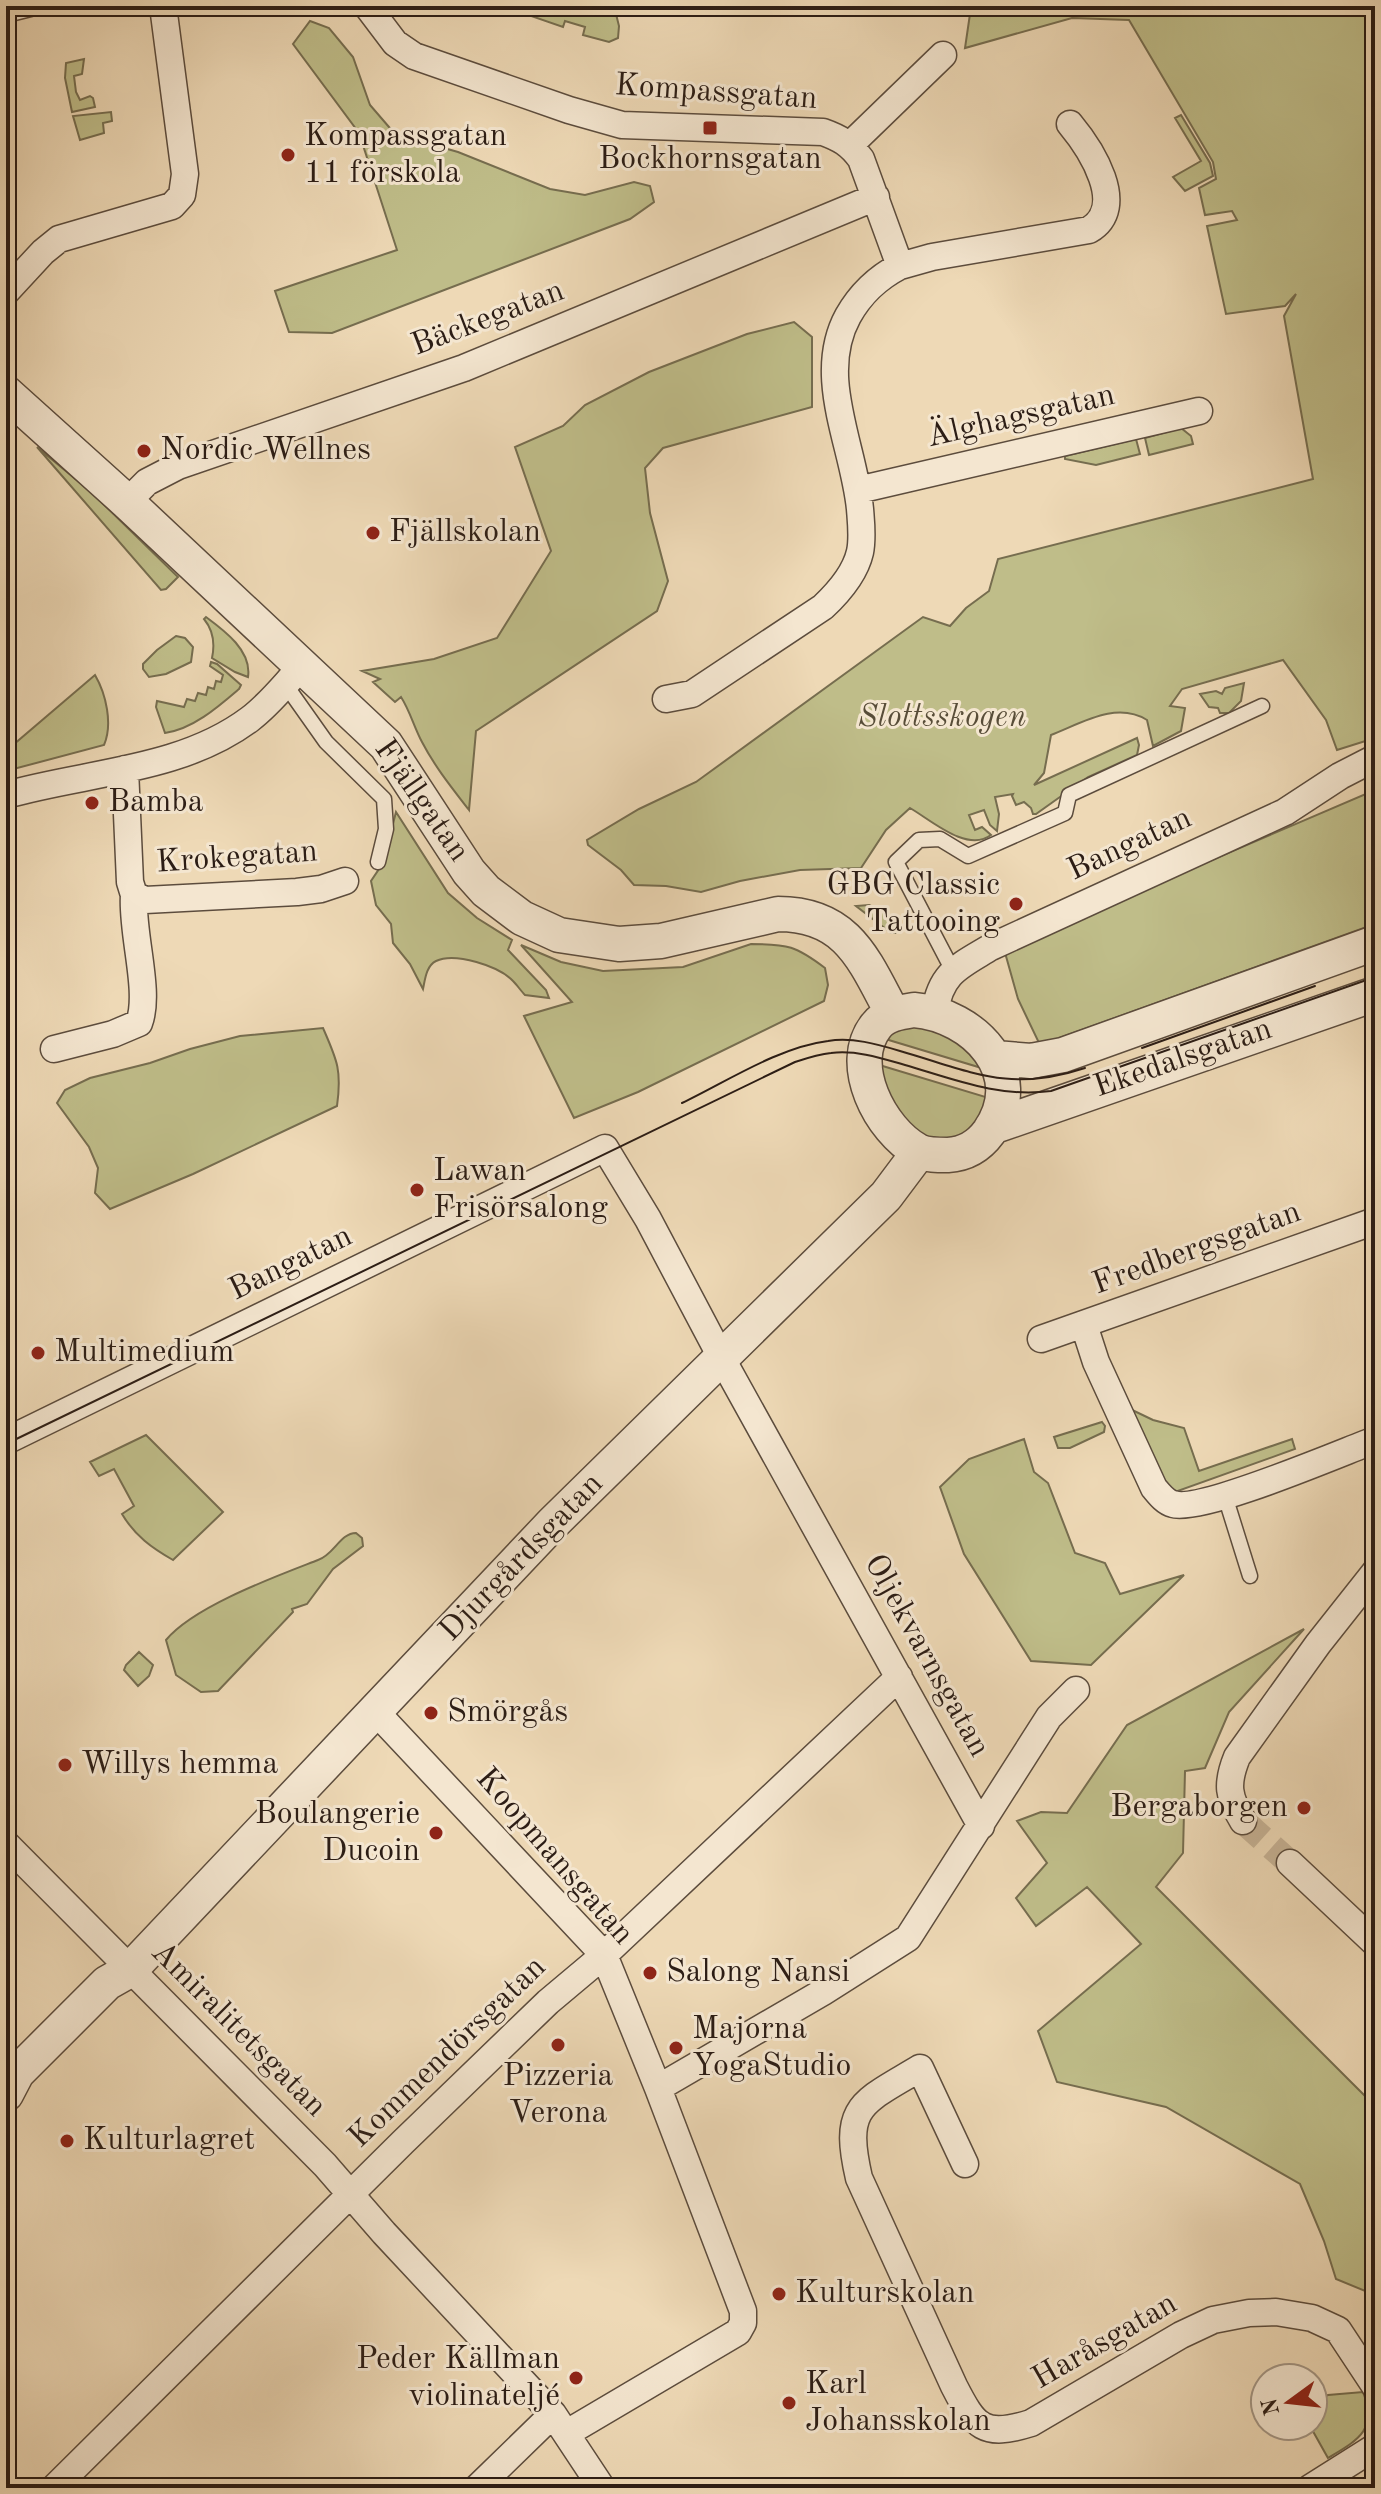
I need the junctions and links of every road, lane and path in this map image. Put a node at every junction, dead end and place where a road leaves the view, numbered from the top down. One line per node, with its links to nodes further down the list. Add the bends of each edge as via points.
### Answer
1 (30, 6): 4 (street)
2 (163, 6): 10 (street, via 185,174 182,195 172,206 59,239)
3 (367, 6): 7 (street, Kompassgatan, via 395,43 414,56 582,114 640,128 823,132)
4 (6, 12)
5 (943, 55): 7 (street)
6 (1070, 124): 9 (street, via 1096,158 1103,180 1106,203 1098,225)
7 (850, 145): 8 (street)
8 (876, 197): 9 (street); 14 (street, Bäckegatan, via 464,368 178,466 147,482)
9 (900, 266): 13 (street, via 875,280 853,307 836,349 835,380)
10 (6, 292)
11 (6, 393): 14 (street, Fjällgatan)
12 (1199, 411): 13 (street, Älghagsgatan)
13 (858, 490): 16 (street, via 860,552 841,591 692,694)
14 (127, 502): 15 (street, Fjällgatan)
15 (294, 675): 19 (street, via 237,728 199,747); 21 (lane, via 326,742 384,799 386,829); 28 (street, Fjällgatan, via 386,745 469,872 522,918 559,935 619,944 661,941 778,914 817,919 845,936 858,952)
16 (666, 699)
17 (1262, 706): 25 (lane, via 1069,795 1065,813 968,856 940,839 919,840 896,862)
18 (1375, 758): 25 (street, Bangatan, via 1285,812)
19 (125, 769): 20 (street); 23 (street, Krokegatan)
20 (6, 795)
21 (378, 862)
22 (345, 881): 23 (street, Krokegatan, via 297,892 145,900)
23 (134, 895): 29 (street, Krokegatan, via 143,1003 139,1023)
24 (1375, 943): 30 (street, Ekedalsgatan, via 1063,1055 1031,1061)
25 (952, 969): 27 (street)
26 (1375, 994): 31 (street, Ekedalsgatan)
27 (935, 1011): 28 (street); 30 (street, via 969,1029)
28 (893, 1014): 33 (street, via 877,1024 868,1042 868,1083 890,1127)
29 (54, 1049)
30 (995, 1058): 31 (street, via 1002,1092)
31 (992, 1127): 33 (street, via 964,1152)
32 (605, 1148): 37 (street, Oljekvarnsgatan); 39 (street, Bangatan)
33 (919, 1152): 37 (street, Djurgårdsgatan, via 886,1196)
34 (1375, 1221): 35 (street, Fredbergsgatan)
35 (1084, 1325): 36 (street, Fredbergsgatan); 40 (street, via 1154,1488 1173,1505)
36 (1041, 1339)
37 (721, 1357): 43 (street, Oljekvarnsgatan); 45 (street, Djurgårdsgatan, via 552,1524)
38 (1375, 1440): 40 (street)
39 (6, 1441)
40 (1225, 1496): 42 (lane)
41 (1375, 1572): 46 (street, via 1237,1757 1231,1772 1231,1803)
42 (1250, 1576)
43 (899, 1677): 47 (street, Oljekvarnsgatan); 51 (street, Kommendörsgatan)
44 (1076, 1690): 47 (street, via 1050,1716)
45 (375, 1711): 51 (street, Koopmansgatan); 52 (street, Djurgårdsgatan)
46 (1243, 1821)
47 (981, 1826): 53 (street, via 908,1938)
48 (6, 1844): 52 (street, Amiralitetsgatan)
49 (1290, 1863): 50 (street)
50 (1375, 1943)
51 (604, 1955): 53 (street, Koopmansgatan); 56 (street, Kommendörsgatan, via 548,2002)
52 (130, 1970): 54 (street, Djurgårdsgatan, via 121,1997 31,2085); 56 (street, Amiralitetsgatan)
53 (658, 2088): 58 (street, Koopmansgatan, via 743,2311 743,2323 738,2332)
54 (7, 2093)
55 (965, 2164): 57 (street, Haråsgatan, via 920,2068 865,2104 853,2121 851,2145 859,2178 969,2416 984,2427 1009,2430 1031,2423 1181,2335 1213,2320 1249,2313 1312,2318 1338,2330)
56 (349, 2195): 58 (street, Amiralitetsgatan); 60 (street, Kommendörsgatan)
57 (1375, 2386)
58 (560, 2423): 61 (street); 62 (street, Amiralitetsgatan)
59 (1375, 2447): 63 (street)
60 (54, 2488)
61 (477, 2488)
62 (602, 2488)
63 (1310, 2488)

